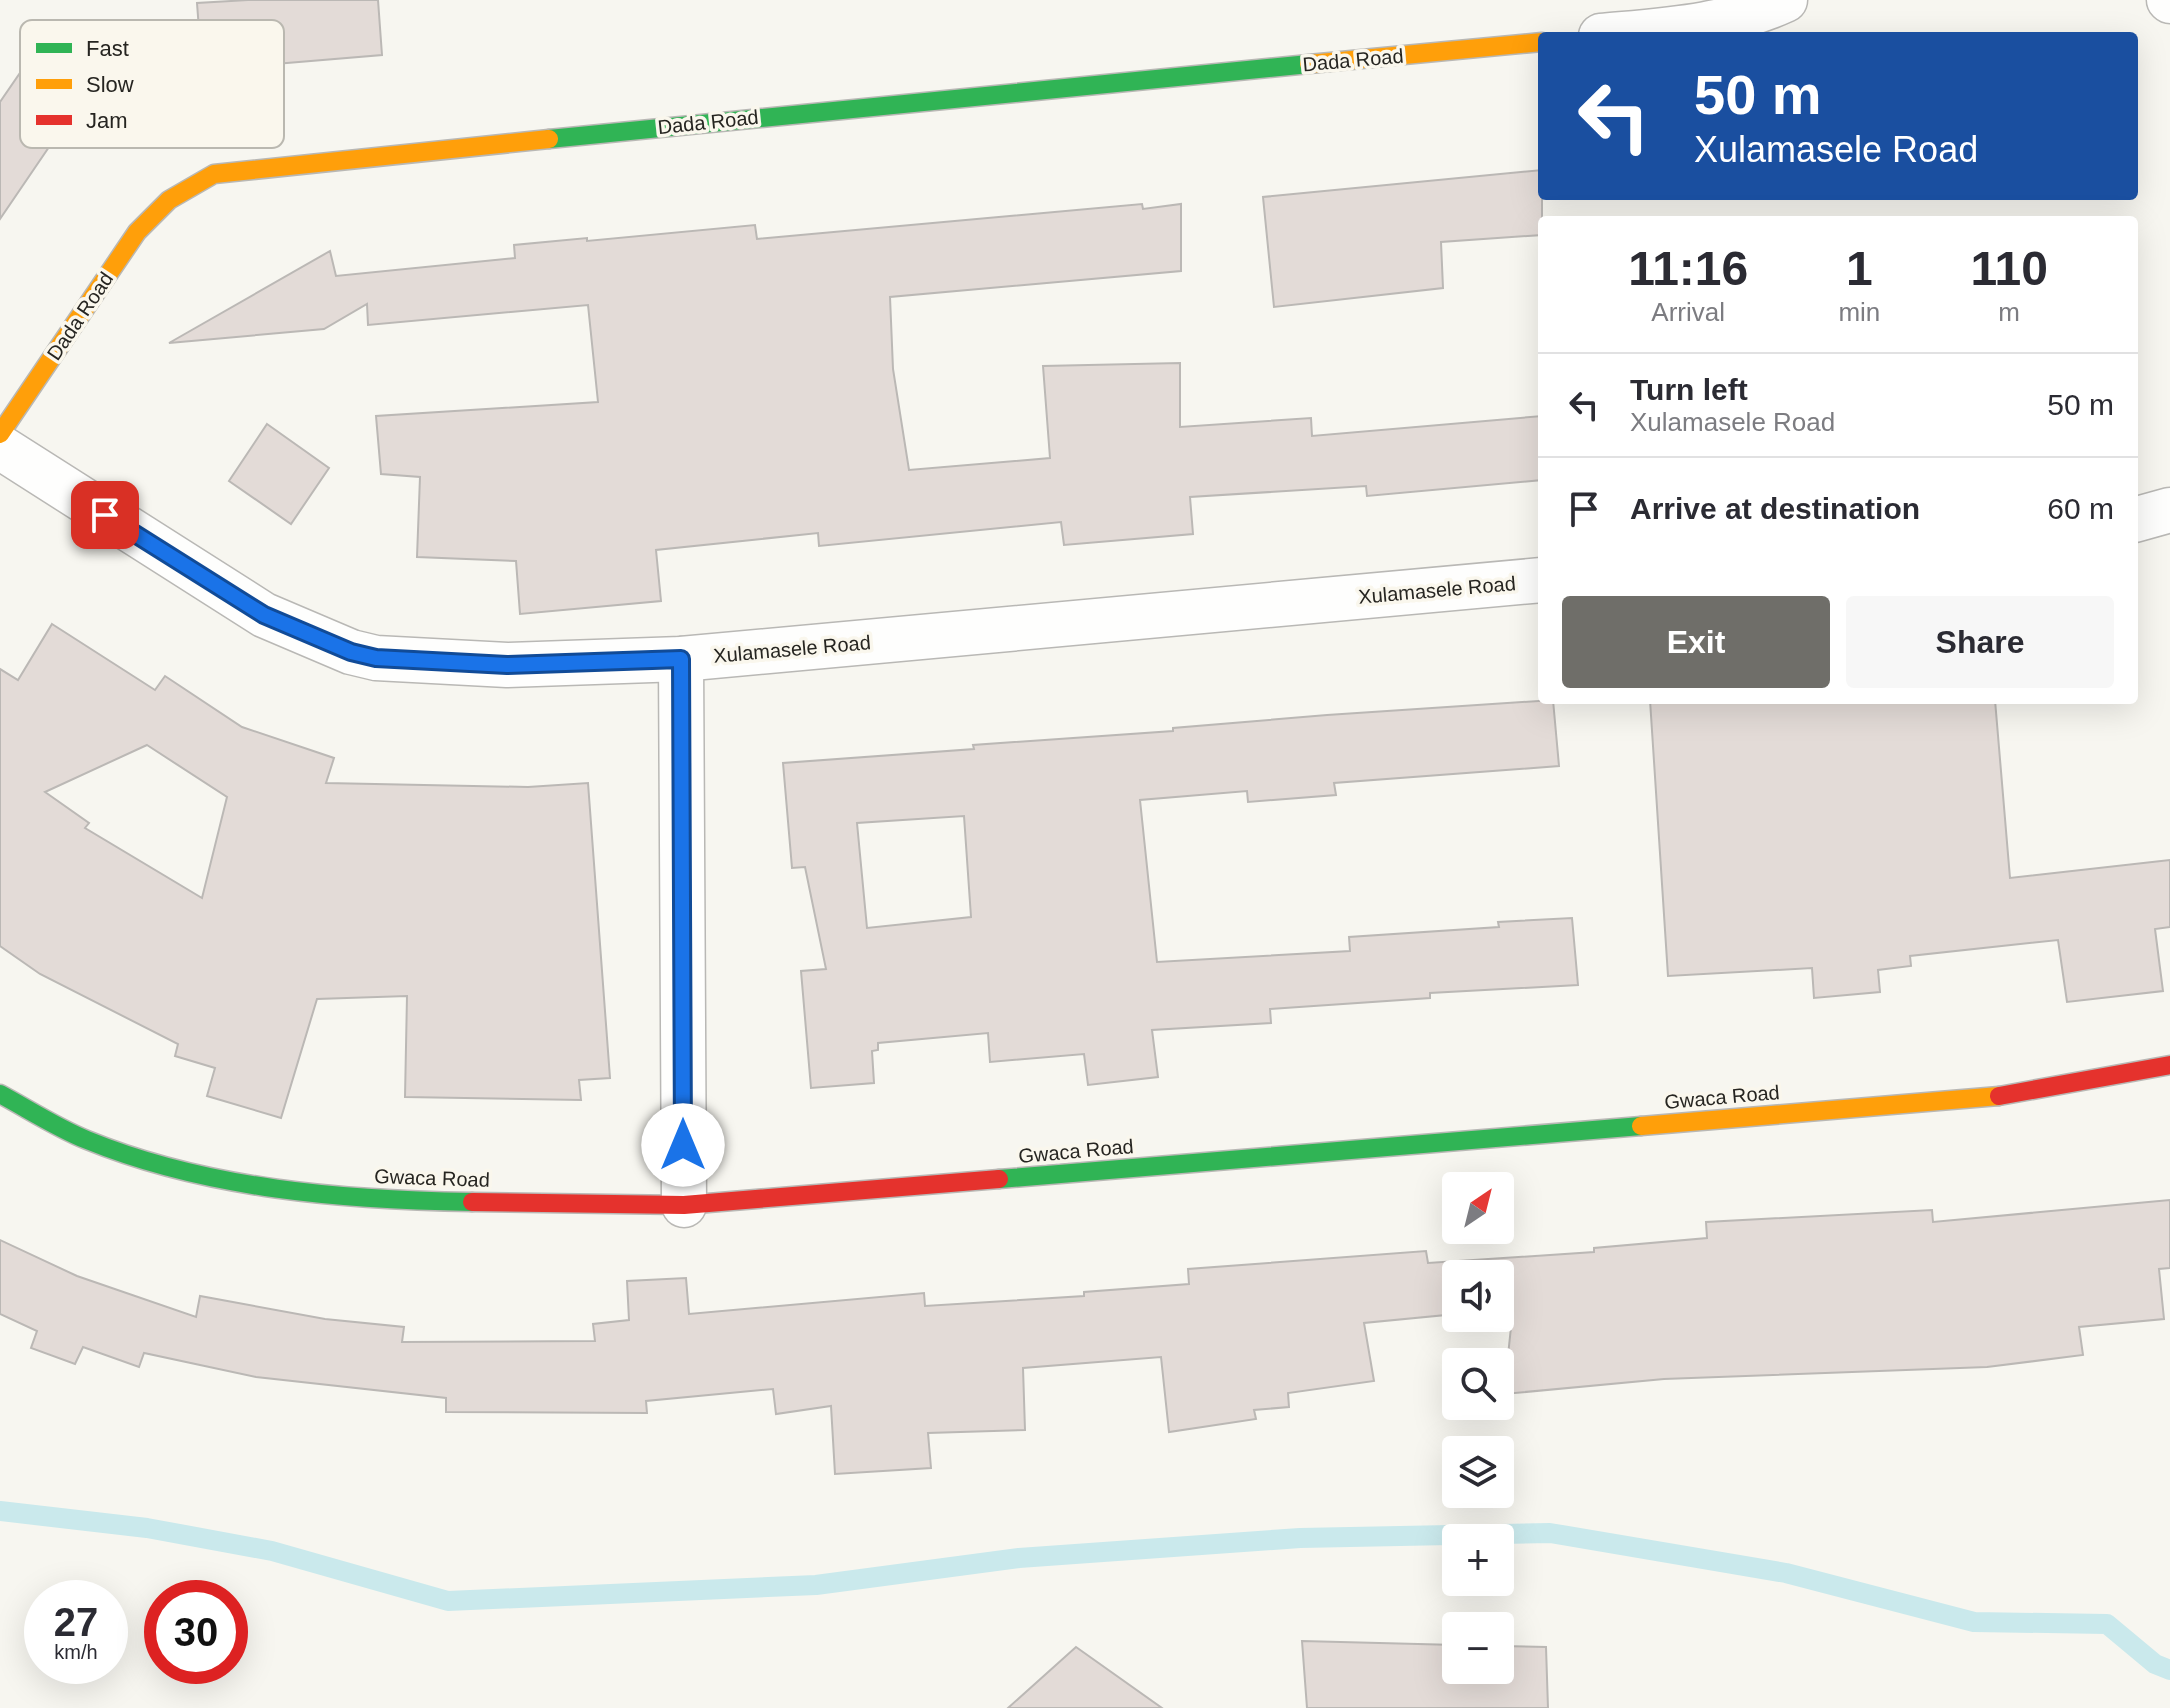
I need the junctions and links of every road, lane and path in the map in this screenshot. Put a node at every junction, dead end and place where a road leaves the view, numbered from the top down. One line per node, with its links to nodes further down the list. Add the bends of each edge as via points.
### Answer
1 (1785, 0): 2 (street, via 1750,16)
2 (1644, 32)
3 (1538, 42): 4 (street, Dada Road, via 214,174 169,200 137,232)
4 (0, 434)
5 (0, 447): 9 (street, Xulamasele Road, via 264,615 351,652 507,665)
6 (2170, 510): 7 (street)
7 (2138, 519)
8 (1538, 580): 9 (street, Xulamasele Road)
9 (681, 659): 12 (street)
10 (2170, 1065): 12 (street, Gwaca Road, via 1998,1096)
11 (0, 1094): 12 (street, Gwaca Road, via 86,1140 204,1177 382,1201)
12 (684, 1205)

